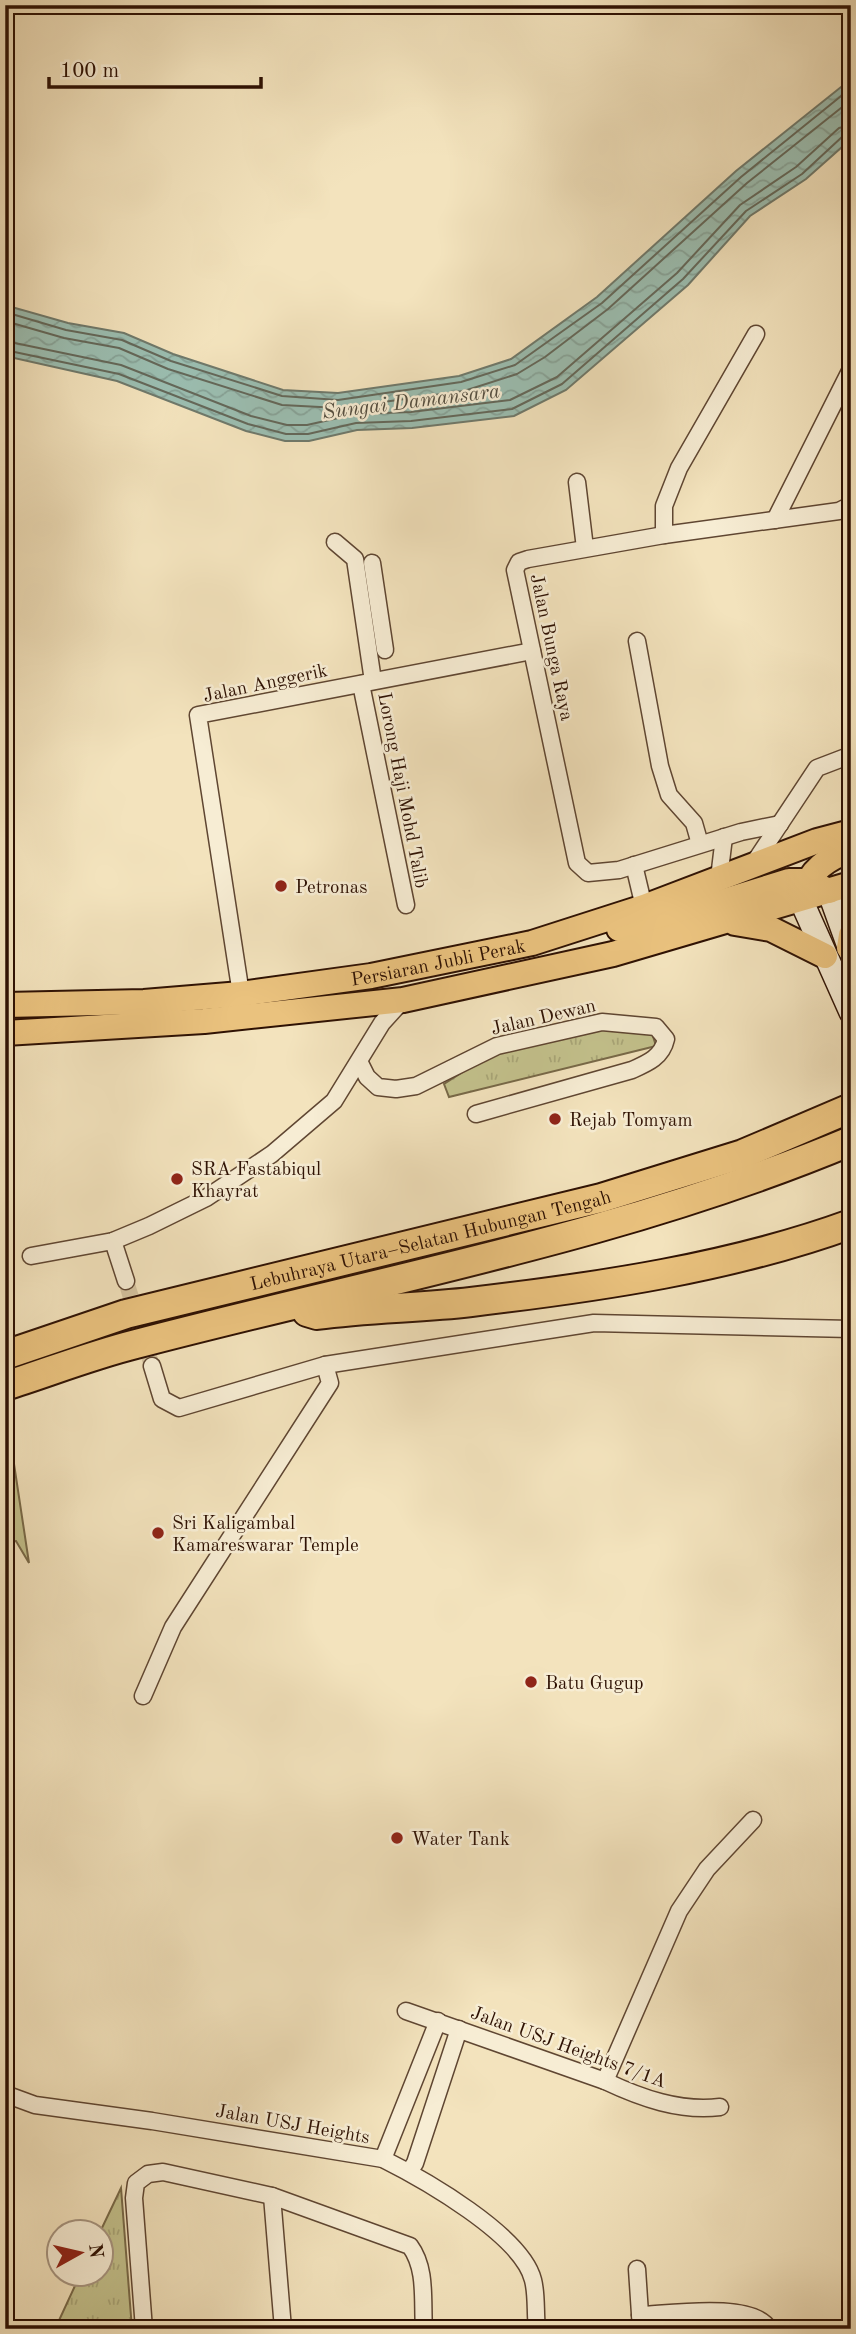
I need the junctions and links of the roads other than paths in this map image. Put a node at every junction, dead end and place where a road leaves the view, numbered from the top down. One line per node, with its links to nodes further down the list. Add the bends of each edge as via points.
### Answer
1 (756, 334): 6 (street, via 679,468 664,506)
2 (851, 369): 5 (street)
3 (577, 482): 8 (street)
4 (851, 505): 5 (street, Jalan Bunga Raya, via 839,511)
5 (775, 520): 6 (street, Jalan Bunga Raya)
6 (664, 535): 8 (street, Jalan Bunga Raya)
7 (335, 542): 10 (street, via 355,559)
8 (585, 548): 13 (street, Jalan Bunga Raya, via 519,562 515,570)
9 (372, 563): 10 (street)
10 (374, 627): 12 (street); 14 (street, Lorong Haji Mohd Talib)
11 (637, 640): 19 (street, via 660,766 669,795 694,823)
12 (385, 650)
13 (532, 651): 14 (street, Jalan Anggerik); 21 (street, Jalan Bunga Raya, via 577,863 588,873 600,874)
14 (367, 682): 25 (street, Lorong Haji Mohd Talib); 31 (street, Jalan Anggerik, via 198,715)
15 (851, 755): 16 (street, via 817,768)
16 (780, 824): 18 (street, Jalan Bunga Raya); 22 (street)
17 (851, 832): 22 (main road, Persiaran Jubli Perak)
18 (724, 837): 19 (street, Jalan Bunga Raya); 23 (street)
19 (700, 844): 21 (street, Jalan Bunga Raya)
20 (851, 850): 24 (main road, via 817,867)
21 (634, 865): 26 (street)
22 (752, 866): 23 (main road, Persiaran Jubli Perak)
23 (719, 878): 26 (main road, Persiaran Jubli Perak)
24 (822, 889): 27 (main road, Persiaran Jubli Perak); 28 (main road, via 789,881 663,920); 29 (main road); 30 (main road)
25 (406, 905)
26 (644, 907): 28 (main road, Persiaran Jubli Perak)
27 (731, 922): 30 (main road, via 771,929); 32 (main road, Persiaran Jubli Perak, via 613,954)
28 (532, 943): 31 (main road, Persiaran Jubli Perak, via 371,976)
29 (850, 945)
30 (825, 956): 34 (main road)
31 (241, 994): 33 (main road, Persiaran Jubli Perak)
32 (402, 1000): 35 (main road, Persiaran Jubli Perak, via 204,1021); 36 (street, via 382,1023)
33 (5, 1005)
34 (851, 1012)
35 (5, 1033)
36 (360, 1063): 38 (street, Jalan Dewan, via 378,1087 396,1089 416,1086 497,1046 602,1022 656,1027 666,1039 664,1050 652,1061 632,1070); 41 (street, via 334,1101 272,1154 206,1198)
37 (851, 1108): 46 (highway, Lebuhraya Utara–Selatan Hubungan Tengah, via 743,1154 601,1198 127,1314)
38 (476, 1114)
39 (851, 1141): 44 (highway, Lebuhraya Utara–Selatan Hubungan Tengah, via 768,1176 633,1219)
40 (851, 1224): 44 (highway, via 721,1262 568,1289 469,1303 317,1315)
41 (113, 1241): 42 (street); 43 (street)
42 (31, 1256)
43 (126, 1281)
44 (282, 1306): 49 (highway, Lebuhraya Utara–Selatan Hubungan Tengah, via 133,1344)
45 (851, 1329): 47 (street, via 594,1323)
46 (5, 1355)
47 (325, 1365): 48 (street, via 179,1408 162,1399); 50 (street, via 330,1382 173,1627)
48 (152, 1366)
49 (5, 1387)
50 (143, 1696)
51 (753, 1820): 55 (street, via 707,1869 679,1911)
52 (406, 2011): 53 (street, Jalan USJ Heights 7/1A)
53 (438, 2021): 54 (street, Jalan USJ Heights 7/1A); 58 (street)
54 (459, 2029): 55 (street, Jalan USJ Heights 7/1A); 59 (street)
55 (605, 2081): 57 (street, Jalan USJ Heights 7/1A, via 635,2095 696,2110)
56 (5, 2094): 58 (street, Jalan USJ Heights, via 35,2105)
57 (720, 2108)
58 (383, 2160): 59 (street, Jalan USJ Heights)
59 (409, 2172): 66 (street, Jalan USJ Heights, via 474,2214 510,2245 533,2279)
60 (272, 2196): 63 (street, via 163,2172 148,2174 136,2183); 64 (street); 65 (street, via 410,2246 419,2258)
61 (637, 2269): 62 (street)
62 (640, 2322): 67 (street, via 733,2311 757,2316)
63 (144, 2329)
64 (283, 2329)
65 (424, 2329)
66 (537, 2329)
67 (769, 2329)

